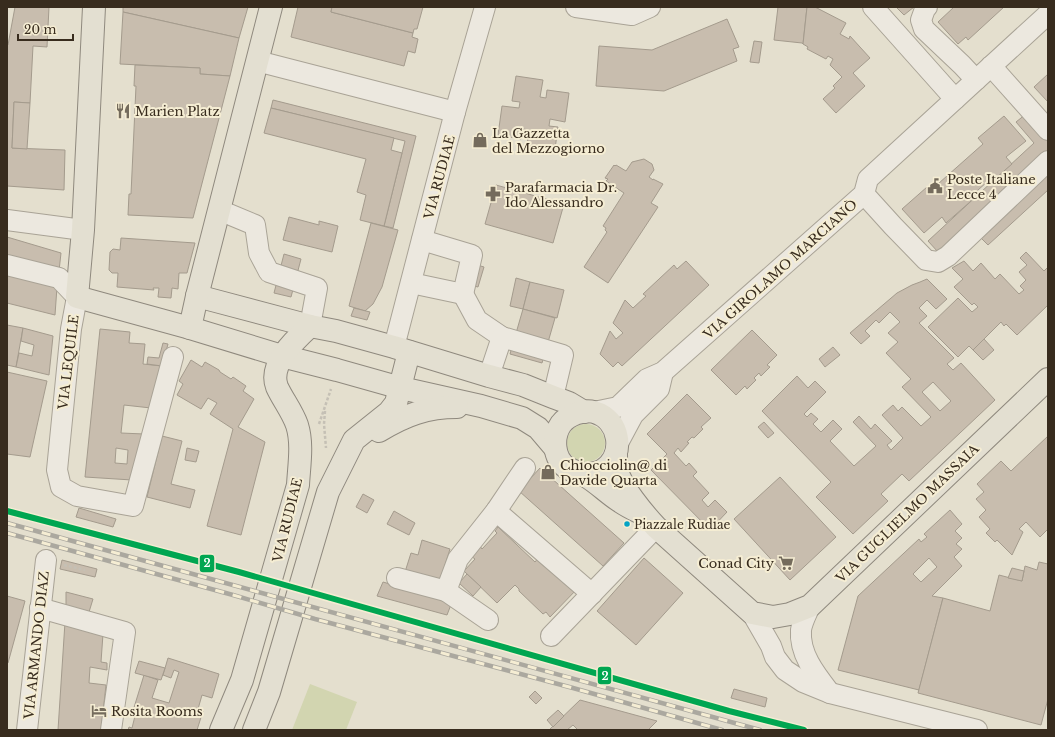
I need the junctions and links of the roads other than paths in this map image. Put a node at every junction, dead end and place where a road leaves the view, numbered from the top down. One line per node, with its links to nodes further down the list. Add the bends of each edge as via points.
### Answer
1 (94, 7): 19 (main road, VIA LEQUILE)
2 (271, 7): 9 (main road)
3 (486, 7): 13 (street, VIA RUDIAE)
4 (576, 7): 5 (street, via 632,15)
5 (650, 7)
6 (873, 7): 12 (street)
7 (927, 7): 11 (street, via 921,20 924,29)
8 (1048, 14): 10 (street, VIA GIROLAMO MARCIANÒ)
9 (257, 61): 13 (street); 17 (main road)
10 (991, 66): 11 (street, VIA GIROLAMO MARCIANÒ); 14 (street)
11 (976, 80): 12 (street, VIA GIROLAMO MARCIANÒ)
12 (955, 99): 16 (street, VIA GIROLAMO MARCIANÒ, via 868,179)
13 (455, 112): 20 (street, VIA RUDIAE)
14 (1048, 130)
15 (1048, 161): 16 (street, via 948,256 938,262 926,260)
16 (864, 194): 32 (street, VIA GIROLAMO MARCIANÒ)
17 (219, 210): 24 (main road); 26 (street, via 255,225 259,253 268,272 317,288)
18 (7, 220): 19 (street)
19 (83, 230): 25 (main road, VIA LEQUILE)
20 (422, 240): 22 (street, VIA RUDIAE); 23 (street, via 472,255)
21 (7, 265): 25 (street, via 59,278)
22 (411, 282): 23 (street); 29 (street, VIA RUDIAE)
23 (464, 294): 28 (street, via 476,320)
24 (197, 296): 26 (main road); 27 (main road)
25 (77, 297): 27 (main road); 31 (street, VIA LEQUILE, via 71,329 57,470 61,487 77,496 134,506)
26 (310, 326): 29 (main road); 30 (main road, via 294,340)
27 (190, 328): 30 (main road)
28 (502, 337): 33 (street); 36 (street, via 563,355)
29 (401, 350): 33 (main road); 35 (main road)
30 (282, 356): 35 (main road); 60 (main road, VIA RUDIAE, via 276,371 276,385 297,425 300,439 298,485 242,680)
31 (173, 358)
32 (663, 372): 38 (street, VIA GIROLAMO MARCIANÒ, via 647,379 618,407); 40 (street, VIA GIROLAMO MARCIANÒ, via 659,388 633,415)
33 (489, 376): 36 (main road, via 531,387)
34 (1045, 386): 50 (main road, VIA GUGLIELMO MASSAIA)
35 (401, 388): 37 (main road); 41 (main road, via 396,403 389,412 354,440)
36 (553, 397): 38 (main road)
37 (481, 406): 39 (main road, via 522,418 538,428); 41 (main road, via 447,407 418,412 395,421)
38 (589, 412): 39 (main road, via 571,415 562,424 556,435); 40 (main road, via 604,416 612,424 617,433)
39 (555, 448): 43 (main road, via 564,466 573,472)
40 (617, 449): 43 (main road, via 611,463 603,470); 45 (main road, via 617,471 630,494)
41 (346, 455): 61 (main road, via 328,492 269,692)
42 (525, 468): 44 (street)
43 (583, 474): 45 (main road, via 621,503)
44 (496, 511): 48 (street, via 458,559); 49 (street)
45 (651, 521): 49 (street); 52 (main road)
46 (53, 562): 51 (street, VIA ARMANDO DIAZ)
47 (397, 578): 48 (street)
48 (446, 591): 54 (street)
49 (592, 594): 55 (street)
50 (810, 606): 53 (main road, VIA GUGLIELMO MASSAIA); 56 (street, via 801,628)
51 (40, 608): 58 (street, VIA ARMANDO DIAZ); 59 (street, via 125,632)
52 (752, 613): 53 (main road, VIA GUGLIELMO MASSAIA); 57 (street, via 775,657 785,670 803,682)
53 (773, 617): 56 (street, via 788,627)
54 (488, 620)
55 (551, 636)
56 (801, 644): 57 (street, via 816,676)
57 (830, 693): 62 (street)
58 (27, 730)
59 (111, 730)
60 (221, 730)
61 (254, 730)
62 (977, 730)

